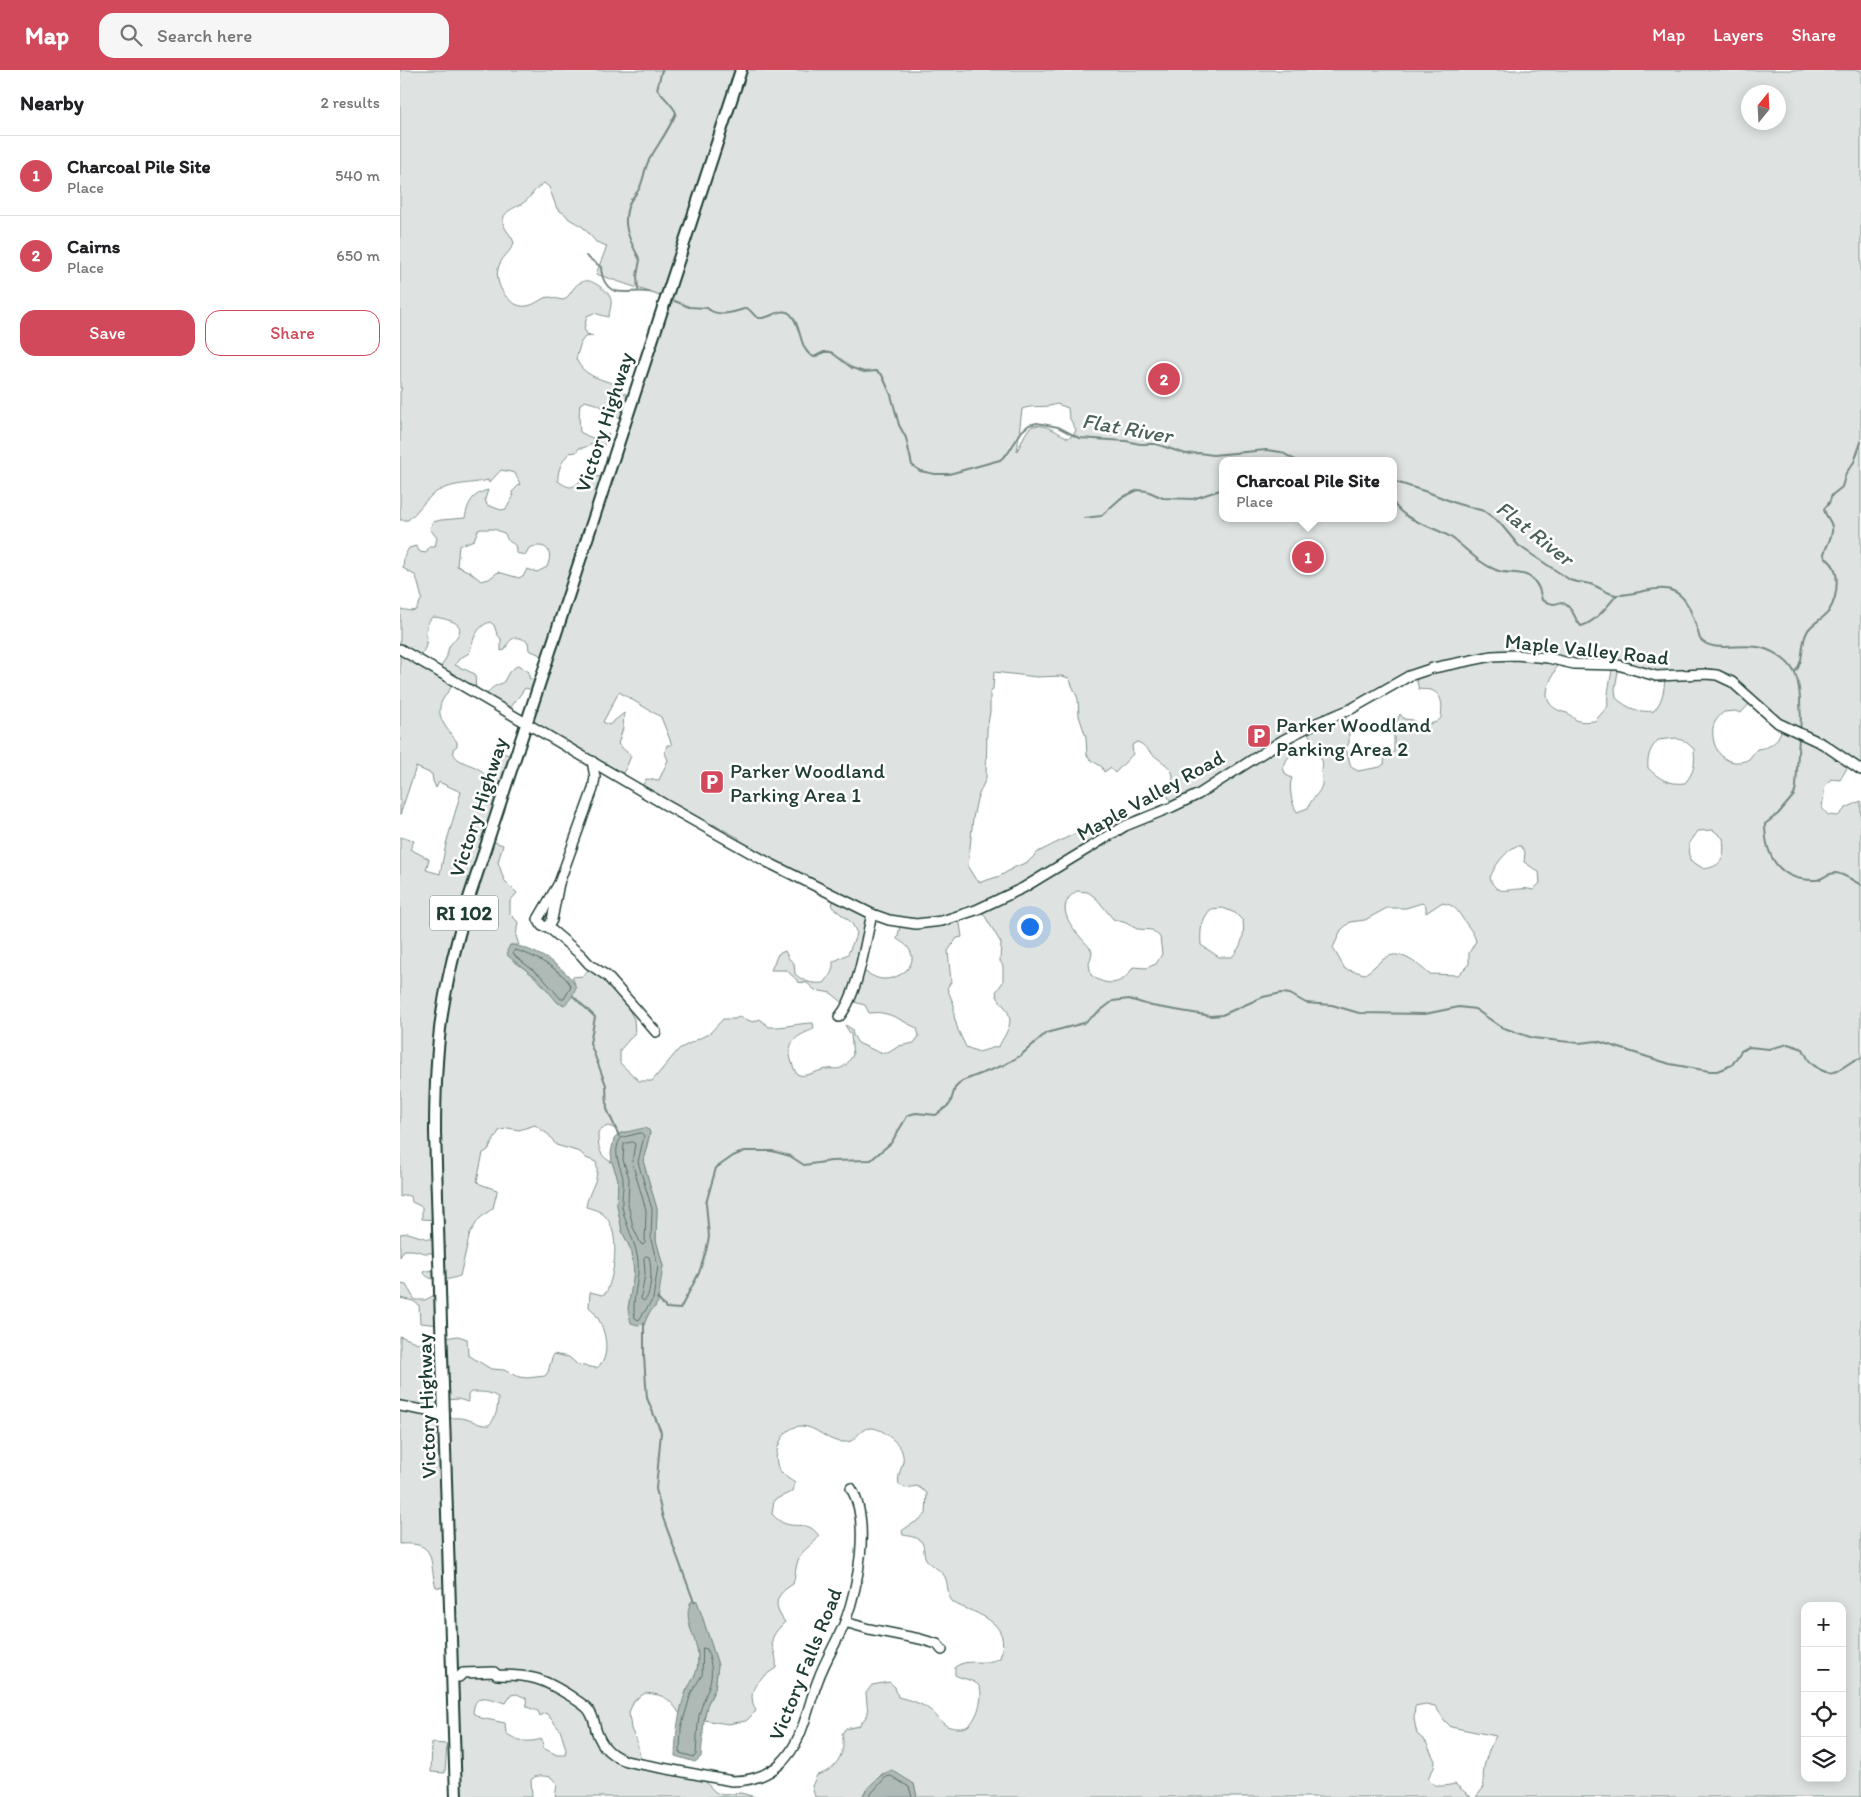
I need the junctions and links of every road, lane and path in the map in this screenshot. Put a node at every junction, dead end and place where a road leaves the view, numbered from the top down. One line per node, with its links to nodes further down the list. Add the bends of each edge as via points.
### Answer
1 (741, 70): 3 (main road, Victory Highway / RI 102)
2 (400, 648): 3 (street, Maple Valley Road)
3 (526, 722): 4 (street, Maple Valley Road); 12 (main road, Victory Highway / RI 102, via 468,898 440,1027 436,1066 436,1132)
4 (592, 761): 6 (street, Maple Valley Road); 7 (street)
5 (1861, 770): 8 (street, Maple Valley Road, via 1823,744 1778,723 1732,682 1717,675 1656,676 1618,665 1574,664 1516,655 1492,656 1408,676 1351,709 1298,731 1199,794 1125,826 1023,888 976,910 942,921 916,924)
6 (613, 773): 7 (street); 8 (street, Maple Valley Road, via 769,863)
7 (595, 784): 10 (street, via 559,883 538,919 542,926 548,927 607,976)
8 (872, 914): 9 (street, via 856,979)
9 (839, 1018)
10 (656, 1032)
11 (400, 1406): 12 (street)
12 (444, 1414): 16 (main road, Victory Highway / RI 102)
13 (851, 1488): 14 (street, Victory Falls Road, via 857,1498 860,1552)
14 (845, 1622): 15 (street, via 920,1639 937,1644); 16 (street, Victory Falls Road, via 823,1666 791,1751 768,1773 743,1781 617,1758 599,1739 590,1711 538,1679 524,1675)
15 (942, 1650)
16 (456, 1677): 17 (main road, Victory Highway / RI 102)
17 (456, 1797)

